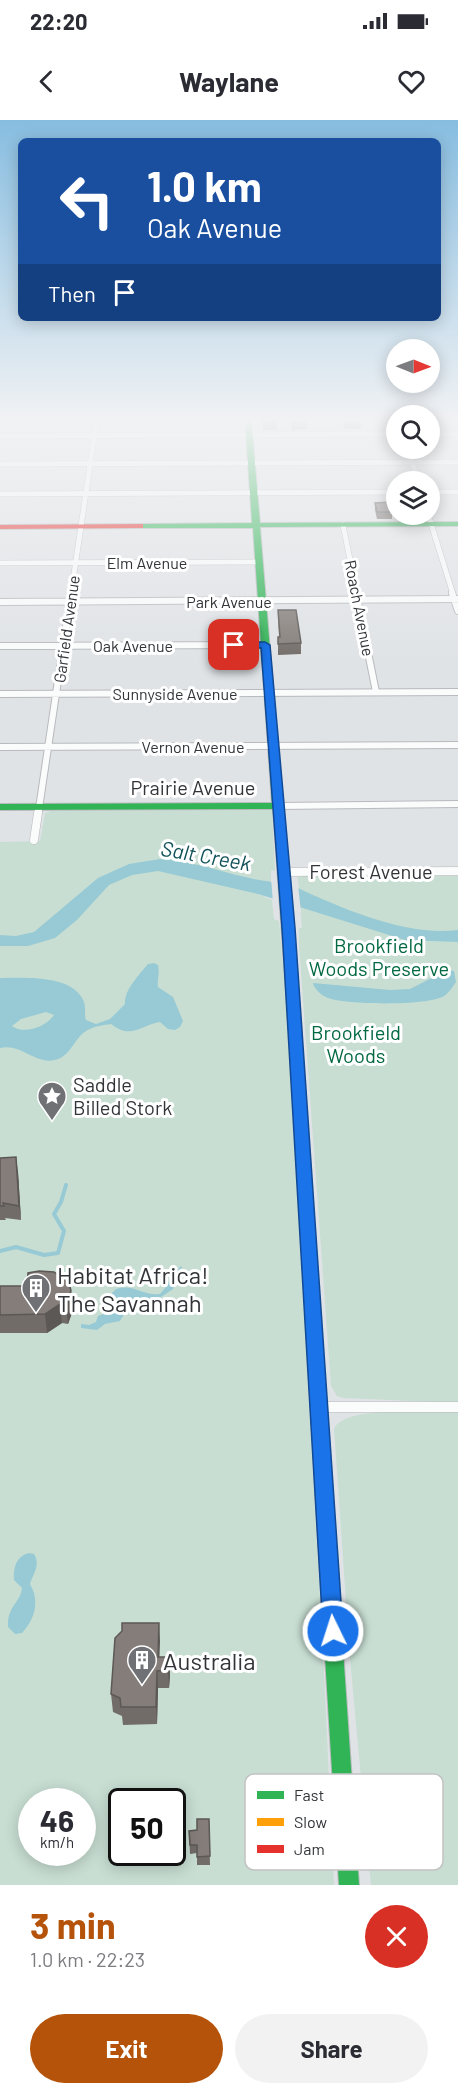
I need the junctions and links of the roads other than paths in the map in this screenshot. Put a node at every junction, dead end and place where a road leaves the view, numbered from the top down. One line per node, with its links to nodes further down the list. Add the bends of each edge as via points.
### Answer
1 (85, 500): 8 (street, Garfield Avenue)
2 (254, 500): 9 (main road)
3 (440, 521): 5 (main road)
4 (386, 523): 6 (main road)
5 (458, 524)
6 (343, 525): 9 (main road); 15 (street, Roach Avenue)
7 (432, 525): 14 (street)
8 (81, 526): 9 (main road); 10 (main road); 13 (street, Garfield Avenue)
9 (256, 526): 11 (main road)
10 (0, 527)
11 (259, 562): 13 (street, Elm Avenue); 16 (main road)
12 (0, 563): 13 (street, Elm Avenue)
13 (76, 563): 17 (street, Garfield Avenue)
14 (456, 599): 15 (street, Park Avenue); 19 (street)
15 (359, 600): 16 (street, Park Avenue); 24 (street, Roach Avenue)
16 (262, 601): 17 (street, Park Avenue); 21 (main road)
17 (70, 602): 18 (street, Park Avenue); 20 (street, Garfield Avenue)
18 (0, 603)
19 (458, 611)
20 (65, 645): 21 (street, Oak Avenue); 22 (street, Oak Avenue); 27 (street, Garfield Avenue)
21 (265, 645): 23 (main road)
22 (0, 646)
23 (269, 692): 24 (street, Sunnyside Avenue); 27 (street, Sunnyside Avenue); 29 (main road)
24 (376, 692): 25 (street, Sunnyside Avenue)
25 (458, 692)
26 (0, 694): 27 (street, Sunnyside Avenue)
27 (57, 694): 31 (street, Garfield Avenue)
28 (458, 745): 29 (street, Vernon Avenue)
29 (273, 746): 31 (street, Vernon Avenue); 33 (main road)
30 (0, 747): 31 (street, Vernon Avenue)
31 (49, 747): 35 (street, Garfield Avenue)
32 (458, 804): 33 (street, Prairie Avenue)
33 (278, 806): 35 (main road, Prairie Avenue); 38 (main road)
34 (0, 807): 35 (main road, Prairie Avenue)
35 (41, 807): 36 (street, Garfield Avenue)
36 (34, 840)
37 (458, 871): 38 (street, Forest Avenue)
38 (284, 876): 39 (main road)
39 (319, 1407): 40 (street); 41 (main road)
40 (458, 1407)
41 (342, 1774)
42 (348, 1870): 43 (main road)
43 (349, 1885)

